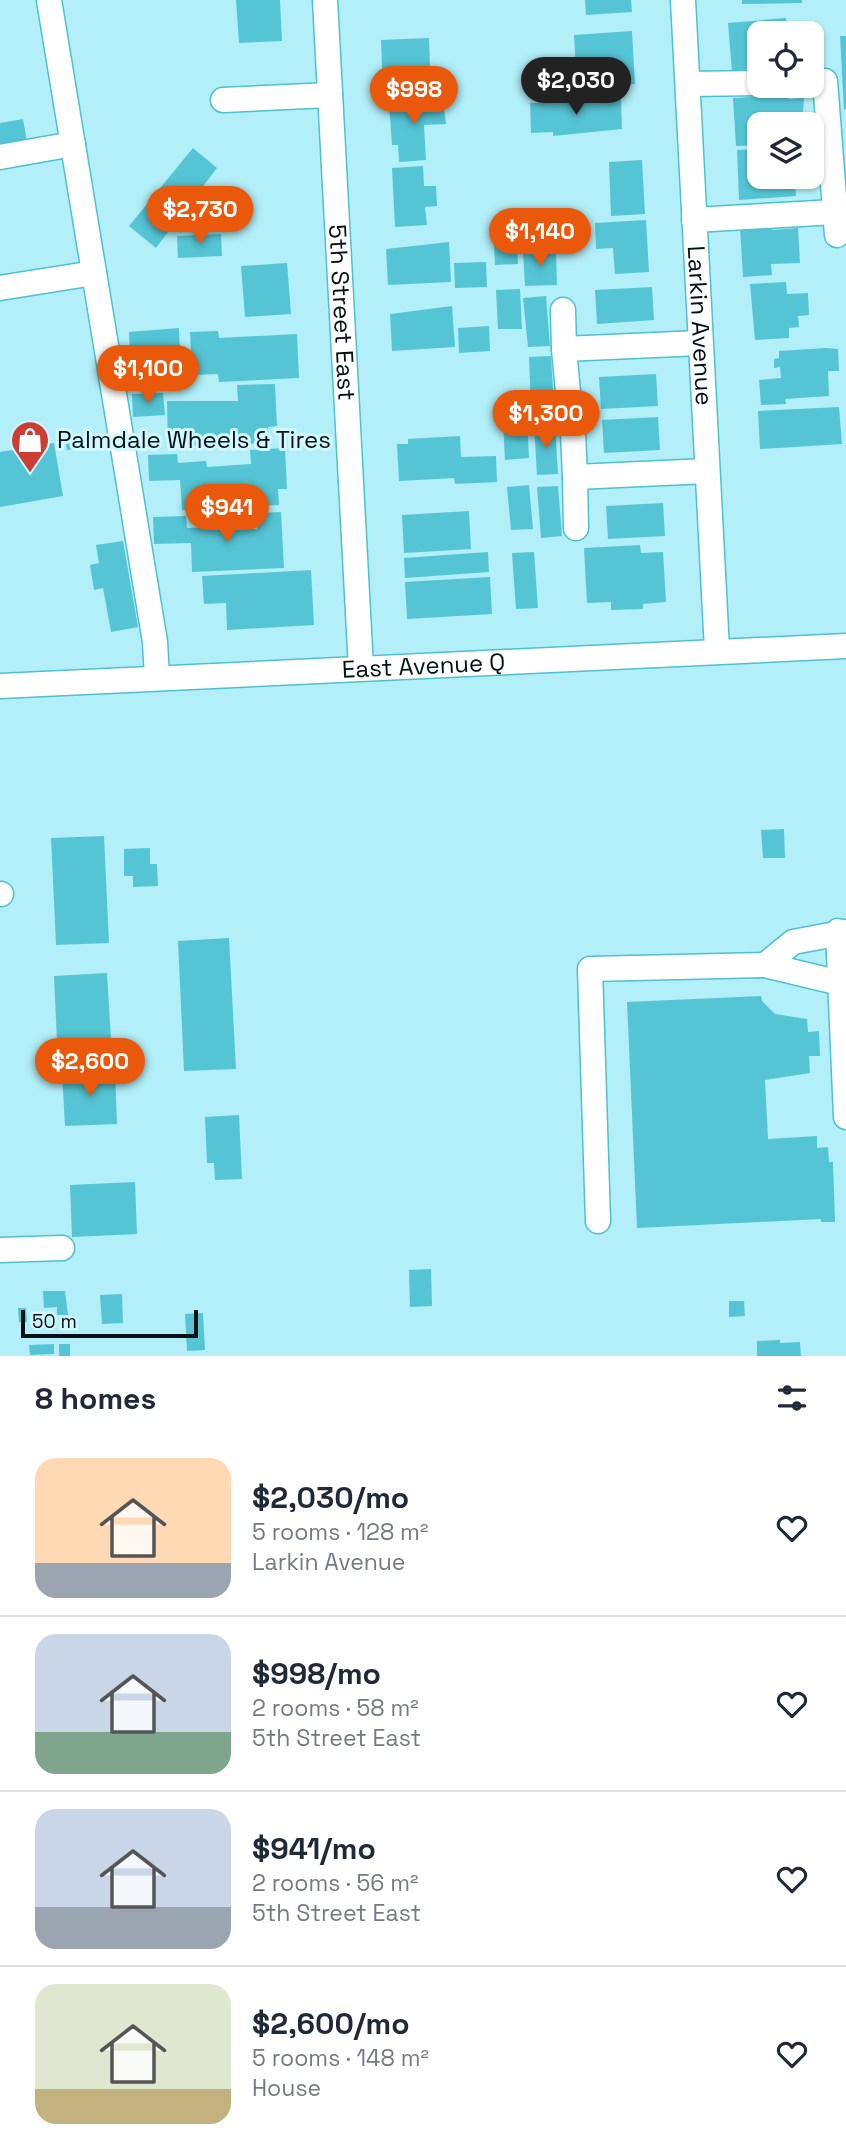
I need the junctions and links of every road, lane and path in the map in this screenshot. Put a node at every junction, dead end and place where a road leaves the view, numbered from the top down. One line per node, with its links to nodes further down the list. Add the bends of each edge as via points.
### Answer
1 (49, 0): 9 (street)
2 (325, 0): 7 (street, 5th Street East)
3 (683, 0): 6 (street, Larkin Avenue)
4 (824, 81): 11 (street, via 836,224)
5 (747, 83): 6 (street)
6 (688, 85): 11 (street, Larkin Avenue)
7 (330, 95): 8 (street); 24 (street, 5th Street East)
8 (223, 100)
9 (73, 144): 10 (street); 12 (street)
10 (0, 157)
11 (694, 220): 15 (street, Larkin Avenue)
12 (94, 273): 13 (street); 25 (street)
13 (0, 288)
14 (564, 310): 16 (street)
15 (700, 343): 16 (street); 19 (street, Larkin Avenue)
16 (564, 349): 17 (street)
17 (568, 392)
18 (573, 433): 20 (street)
19 (707, 471): 20 (street); 23 (street, Larkin Avenue)
20 (575, 477): 21 (street)
21 (576, 528)
22 (846, 646): 23 (street, East Avenue Q)
23 (717, 650): 24 (street, East Avenue Q)
24 (361, 668): 25 (street, East Avenue Q)
25 (157, 677): 26 (street, East Avenue Q)
26 (0, 686)
27 (842, 931): 28 (street, via 793,942); 29 (street)
28 (765, 965): 29 (street); 31 (street, via 590,968)
29 (843, 982): 30 (street)
30 (846, 1117)
31 (598, 1222)
32 (62, 1248): 33 (street)
33 (0, 1250)

